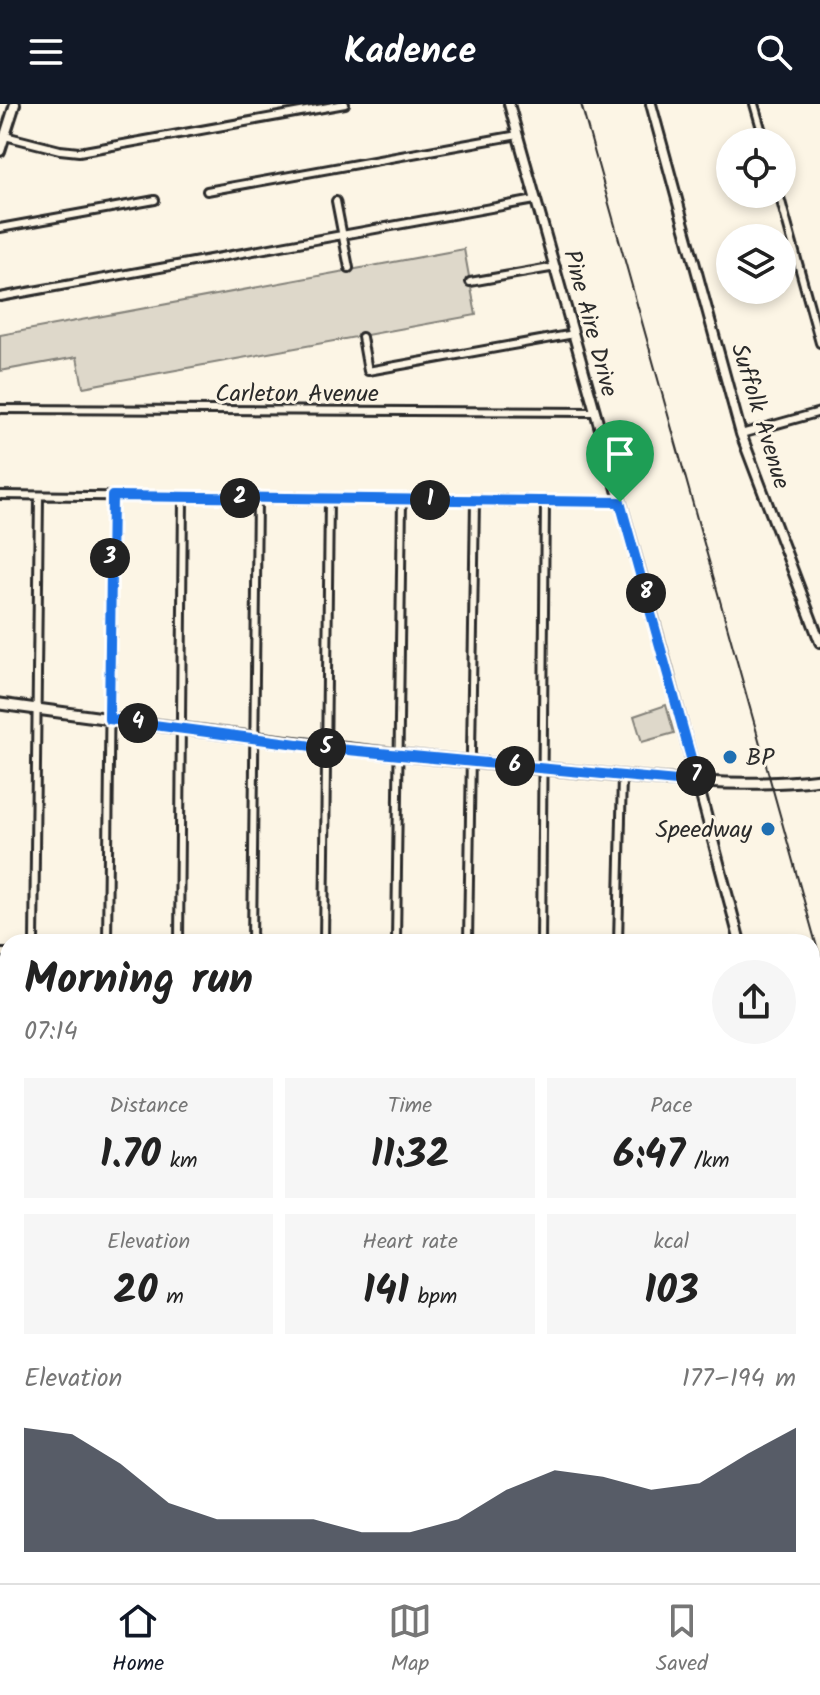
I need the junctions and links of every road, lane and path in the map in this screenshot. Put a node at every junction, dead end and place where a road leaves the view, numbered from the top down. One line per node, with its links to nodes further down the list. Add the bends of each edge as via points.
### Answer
1 (15, 104): 8 (street)
2 (345, 104): 8 (street, via 79,152)
3 (509, 104): 7 (street, Pine Aire Drive)
4 (651, 104): 27 (street, Suffolk Avenue)
5 (754, 104): 6 (street)
6 (761, 128)
7 (518, 135): 10 (street); 12 (street, Pine Aire Drive)
8 (5, 136): 9 (street)
9 (0, 151)
10 (207, 191)
11 (155, 200): 15 (street)
12 (535, 200): 16 (street); 17 (street, Pine Aire Drive)
13 (336, 201): 16 (street)
14 (783, 208): 23 (street)
15 (0, 228)
16 (343, 234): 18 (street); 20 (street)
17 (556, 267): 19 (street); 21 (street, Pine Aire Drive)
18 (349, 268)
19 (470, 282)
20 (0, 297)
21 (574, 334): 22 (street, via 368,371); 25 (street, Pine Aire Drive)
22 (362, 337)
23 (820, 343)
24 (0, 409): 25 (street, Carleton Avenue)
25 (595, 412): 37 (street, Pine Aire Drive)
26 (820, 412): 27 (street)
27 (741, 434): 39 (street, Suffolk Avenue)
28 (1, 495): 29 (street); 38 (street)
29 (39, 496): 30 (street); 41 (street)
30 (112, 496): 31 (street); 42 (street)
31 (183, 497): 32 (street); 43 (street)
32 (257, 498): 33 (street); 44 (street)
33 (329, 498): 34 (street); 45 (street)
34 (402, 499): 35 (street); 46 (street)
35 (475, 500): 36 (street); 47 (street)
36 (545, 501): 37 (street); 48 (street)
37 (620, 502): 51 (street, Pine Aire Drive)
38 (0, 503)
39 (820, 642)
40 (0, 704): 41 (main road)
41 (36, 709): 42 (main road); 52 (street)
42 (109, 719): 43 (main road); 53 (street)
43 (181, 729): 44 (main road); 54 (street)
44 (254, 738): 45 (main road); 55 (street)
45 (327, 748): 46 (main road); 56 (street)
46 (399, 755): 47 (main road); 57 (street)
47 (471, 763): 48 (main road); 58 (street)
48 (542, 768): 49 (main road); 59 (street)
49 (622, 776): 51 (main road); 60 (street)
50 (820, 779): 51 (main road)
51 (698, 783): 61 (street, Pine Aire Drive)
52 (34, 934)
53 (107, 934)
54 (179, 934)
55 (252, 934)
56 (324, 934)
57 (396, 934)
58 (468, 934)
59 (541, 934)
60 (618, 934)
61 (738, 934)

